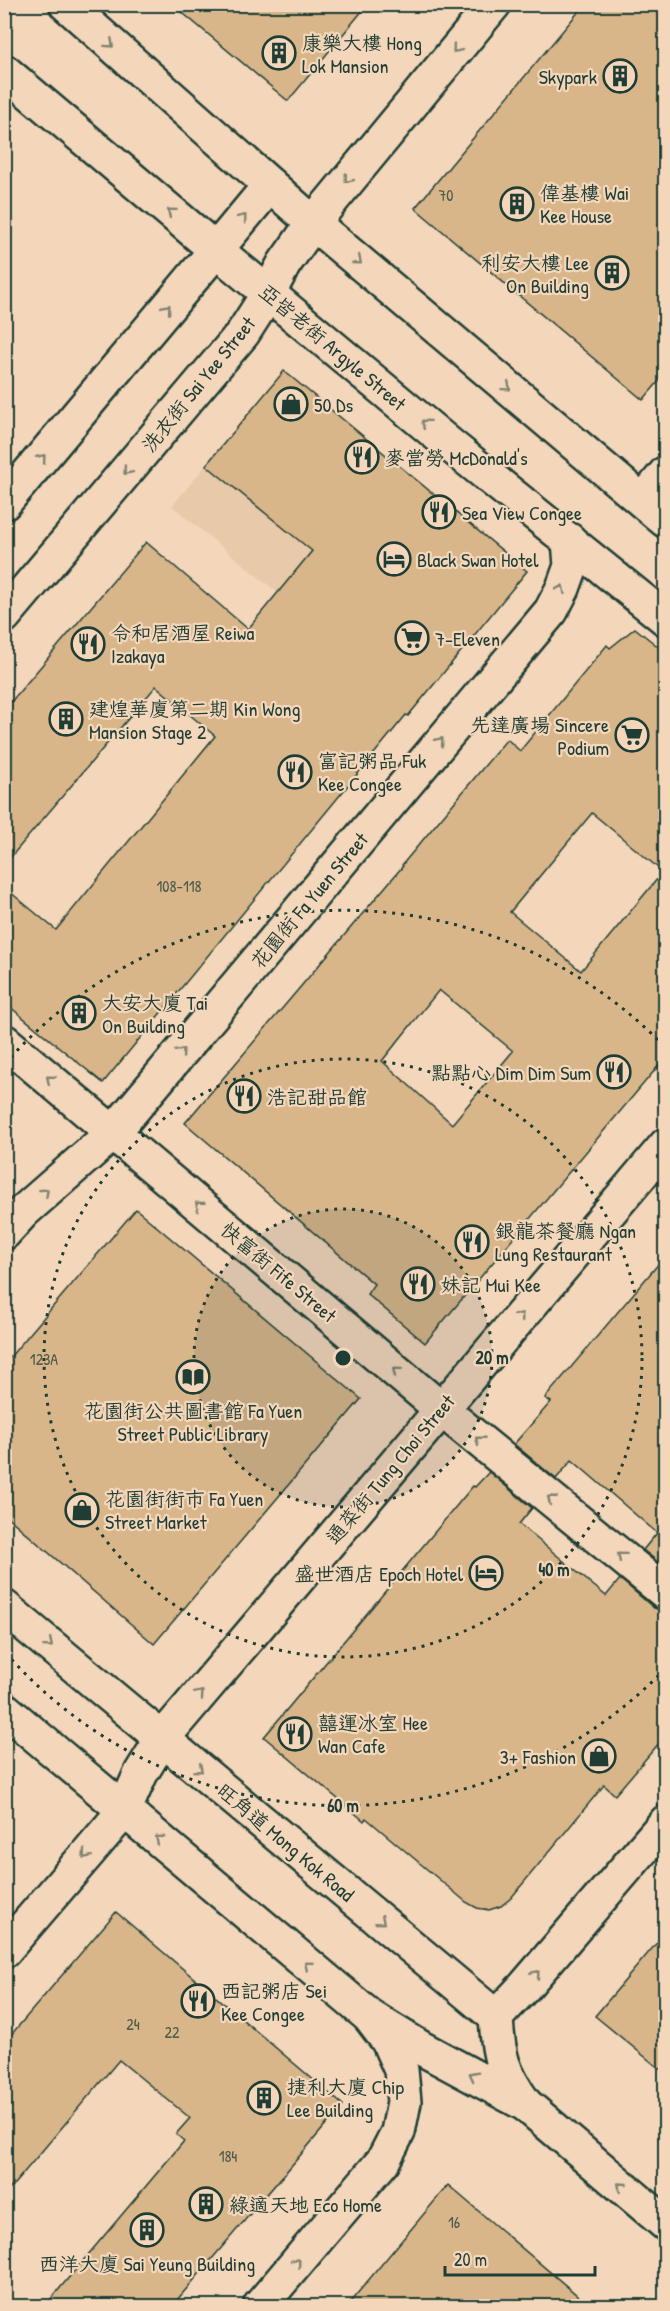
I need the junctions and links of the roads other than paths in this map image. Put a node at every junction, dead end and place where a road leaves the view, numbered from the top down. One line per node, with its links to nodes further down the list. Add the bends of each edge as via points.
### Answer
1 (66, 4): 4 (street, one-way to 4)
2 (494, 4): 5 (street, 洗衣街 Sai Yee Street, one-way to 5)
3 (4, 71): 6 (street, 亞皆老街 Argyle Street, one-way to 3)
4 (270, 185): 5 (street); 6 (street, one-way to 4)
5 (314, 224): 7 (street, 洗衣街 Sai Yee Street, via 284,264); 10 (street, one-way to 10)
6 (216, 250): 7 (street, 亞皆老街 Argyle Street); 9 (street, one-way to 6)
7 (268, 294): 11 (street, 亞皆老街 Argyle Street, one-way to 7); 12 (street, 洗衣街 Sai Yee Street, one-way to 12, via 243,333)
8 (666, 473): 10 (street)
9 (4, 503)
10 (654, 511)
11 (569, 540): 13 (street, 亞皆老街 Argyle Street); 15 (street, 花園街 Fa Yuen Street, one-way to 11, via 550,611 571,566)
12 (4, 616)
13 (666, 619)
14 (4, 1041): 15 (street, 快富街 Fife Street, one-way to 14)
15 (113, 1133): 17 (street, 花園街 Fa Yuen Street, one-way to 15); 18 (street, 快富街 Fife Street, one-way to 15)
16 (666, 1145): 18 (street, 通菜街 Tung Choi Street, one-way to 16)
17 (4, 1233)
18 (441, 1409): 19 (street, 快富街 Fife Street, one-way to 18); 22 (street, 通菜街 Tung Choi Street, one-way to 18)
19 (666, 1593)
20 (4, 1607): 22 (street, 旺角道 Mong Kok Road, one-way to 22)
21 (4, 1709): 23 (street)
22 (162, 1739): 23 (street, 通菜街 Tung Choi Street); 27 (street, 旺角道 Mong Kok Road, one-way to 27)
23 (124, 1811): 25 (street, one-way to 25); 26 (street, one-way to 23)
24 (666, 1822): 27 (street, one-way to 24)
25 (4, 1951)
26 (369, 2016): 28 (street, one-way to 26); 30 (street, one-way to 26, via 383,2161 398,2132 404,2102 401,2070 388,2041)
27 (496, 2017): 28 (street, via 498,2049 509,2082)
28 (525, 2104): 29 (street, one-way to 28)
29 (666, 2224)
30 (260, 2307)

